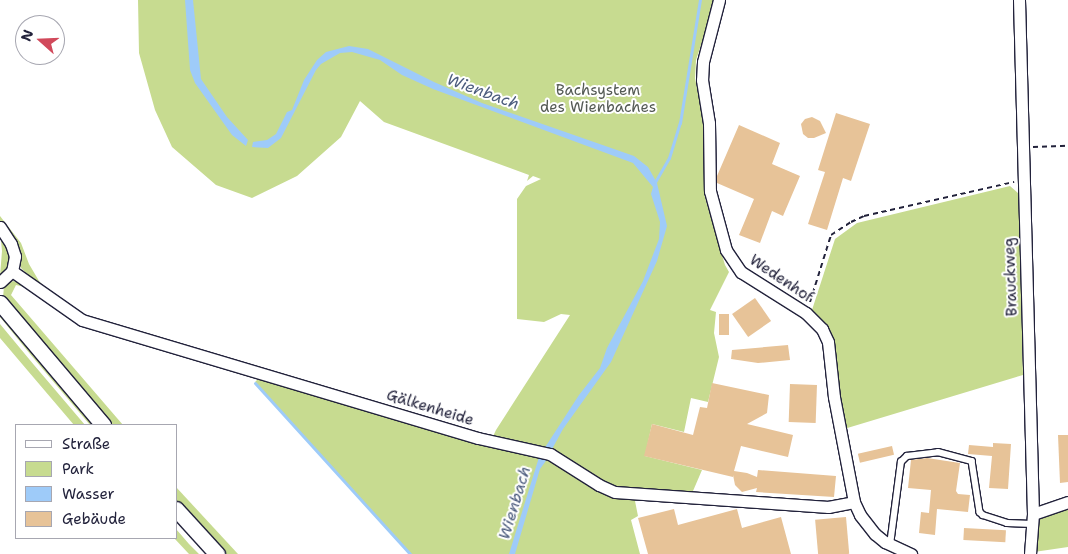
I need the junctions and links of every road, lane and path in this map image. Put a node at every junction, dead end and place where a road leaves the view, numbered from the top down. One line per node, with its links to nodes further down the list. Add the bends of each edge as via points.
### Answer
1 (719, 0): 10 (street, Wedenhof, via 703,62 702,80 709,123 710,191 726,250 738,269)
2 (1019, 0): 4 (street, Brauckweg)
3 (1068, 146): 4 (path)
4 (1023, 148): 5 (street, Brauckweg)
5 (1024, 182): 10 (path, via 1007,182 864,216 838,229 831,235); 15 (street, Brauckweg)
6 (0, 227): 7 (street, via 13,250)
7 (12, 271): 8 (street); 12 (street, Gälkenheide, via 73,315 93,324 478,438 537,450 553,456 599,485 624,493 828,507)
8 (0, 282)
9 (0, 303): 11 (street)
10 (806, 313): 12 (street, Wedenhof, via 822,329 828,342 834,397)
11 (102, 424)
12 (854, 502): 16 (street, Wedenhof, via 875,534)
13 (1068, 502): 15 (street)
14 (178, 511): 18 (street)
15 (1032, 519): 16 (lane, via 1007,523 983,515 972,461 938,452 907,456 901,462); 17 (street, Brauckweg)
16 (890, 545): 19 (street, Wedenhof)
17 (1028, 552)
18 (217, 554)
19 (911, 554)

